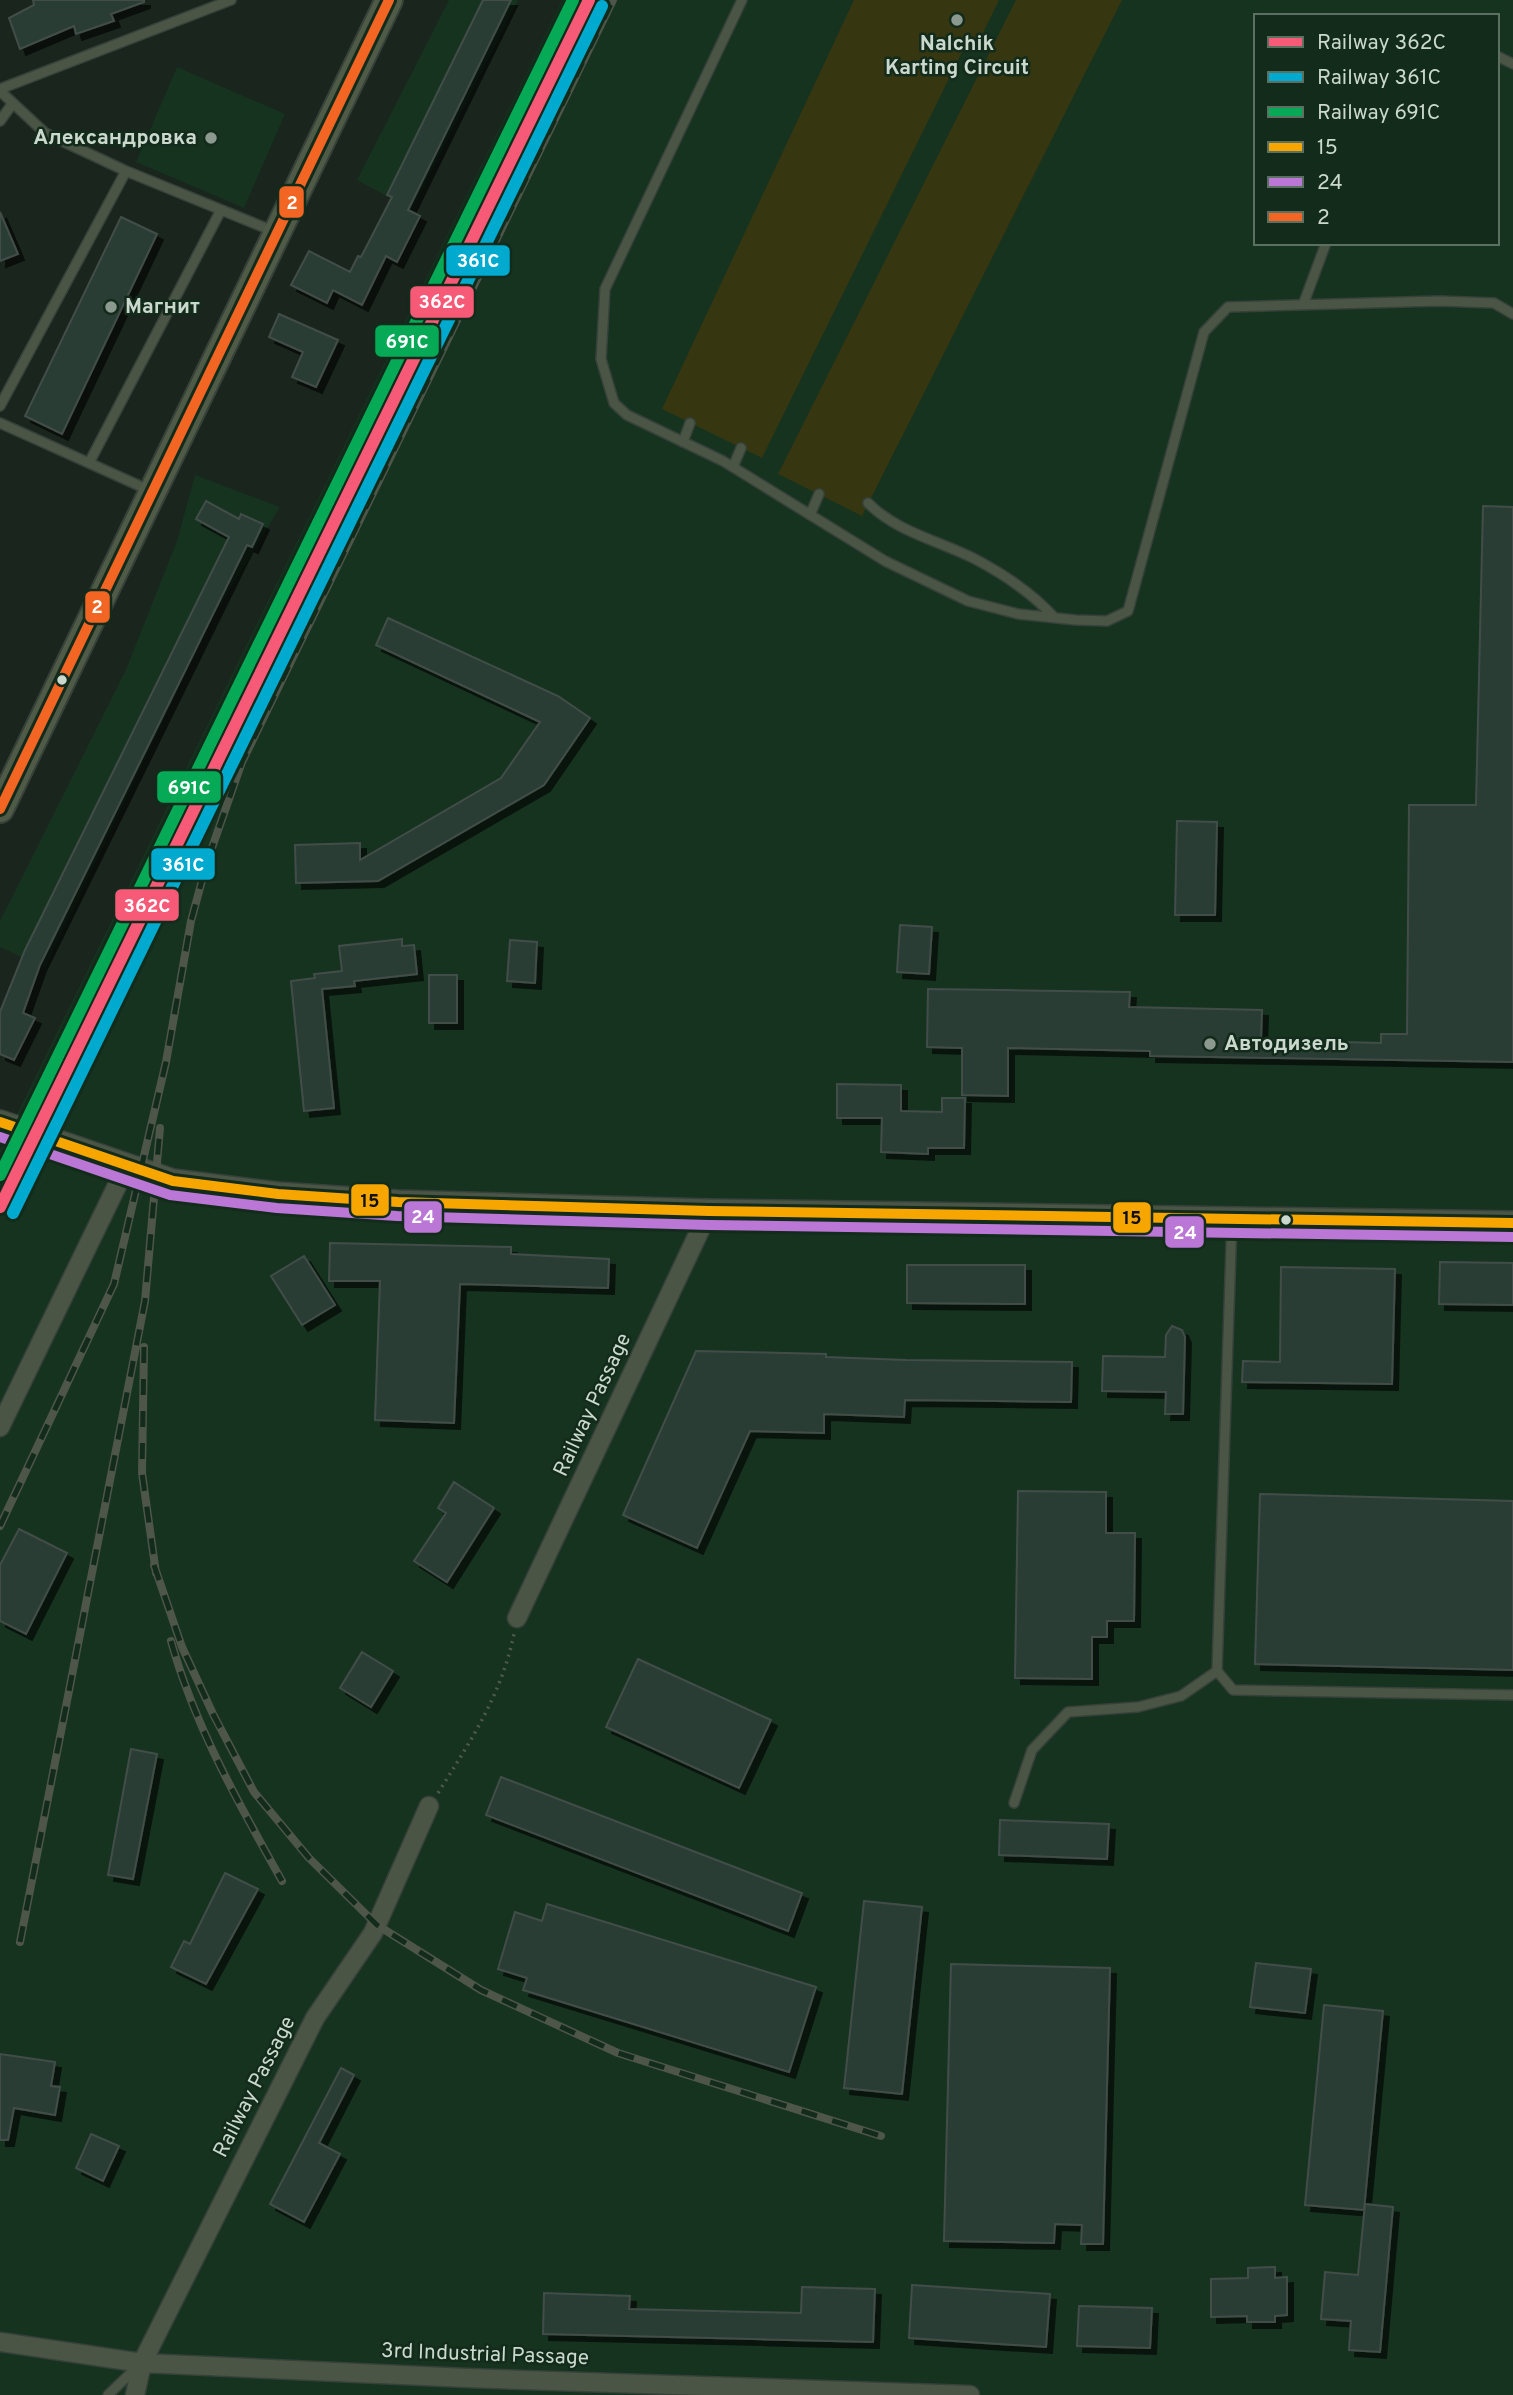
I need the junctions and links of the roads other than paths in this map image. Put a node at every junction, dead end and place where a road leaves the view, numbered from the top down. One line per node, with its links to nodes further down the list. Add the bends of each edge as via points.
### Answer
1 (231, 0): 4 (lane)
2 (388, 0): 9 (main road)
3 (743, 0): 16 (lane, via 605,289 601,359 614,403 627,415)
4 (0, 90): 5 (lane)
5 (13, 103): 6 (lane); 7 (lane, via 45,133)
6 (0, 121)
7 (126, 171): 8 (lane); 13 (lane)
8 (222, 209): 9 (lane); 18 (lane)
9 (277, 232): 20 (main road)
10 (1324, 245): 11 (lane)
11 (1303, 305): 12 (lane, via 1494,303); 24 (lane, via 1228,307 1204,332 1128,611 1107,621)
12 (1513, 314)
13 (0, 406)
14 (0, 423): 18 (lane)
15 (690, 423): 16 (lane)
16 (683, 442): 19 (lane)
17 (741, 448): 19 (lane)
18 (89, 463): 20 (lane)
19 (733, 467): 23 (lane)
20 (153, 493): 25 (main road)
21 (819, 495): 23 (lane)
22 (869, 503): 24 (lane, via 886,520 1012,579)
23 (810, 515): 24 (lane, via 886,561 968,601)
24 (1055, 618)
25 (0, 809)
26 (0, 1122): 27 (street)
27 (127, 1165): 28 (street, via 173,1181 278,1194); 31 (street)
28 (709, 1211): 29 (street); 32 (street, Railway Passage)
29 (1232, 1218): 30 (street); 33 (lane)
30 (1513, 1223)
31 (0, 1427)
32 (517, 1618)
33 (1217, 1671): 34 (lane, via 1233,1690); 35 (lane, via 1181,1696 1138,1707 1068,1712 1031,1750)
34 (1513, 1695)
35 (1014, 1802)
36 (429, 1806): 38 (street, Railway Passage, via 373,1933 315,2018)
37 (0, 2342): 38 (street, 3rd Industrial Passage)
38 (142, 2362): 39 (lane); 40 (street, Railway Passage); 41 (street, 3rd Industrial Passage)
39 (108, 2395)
40 (135, 2395)
41 (970, 2395)

